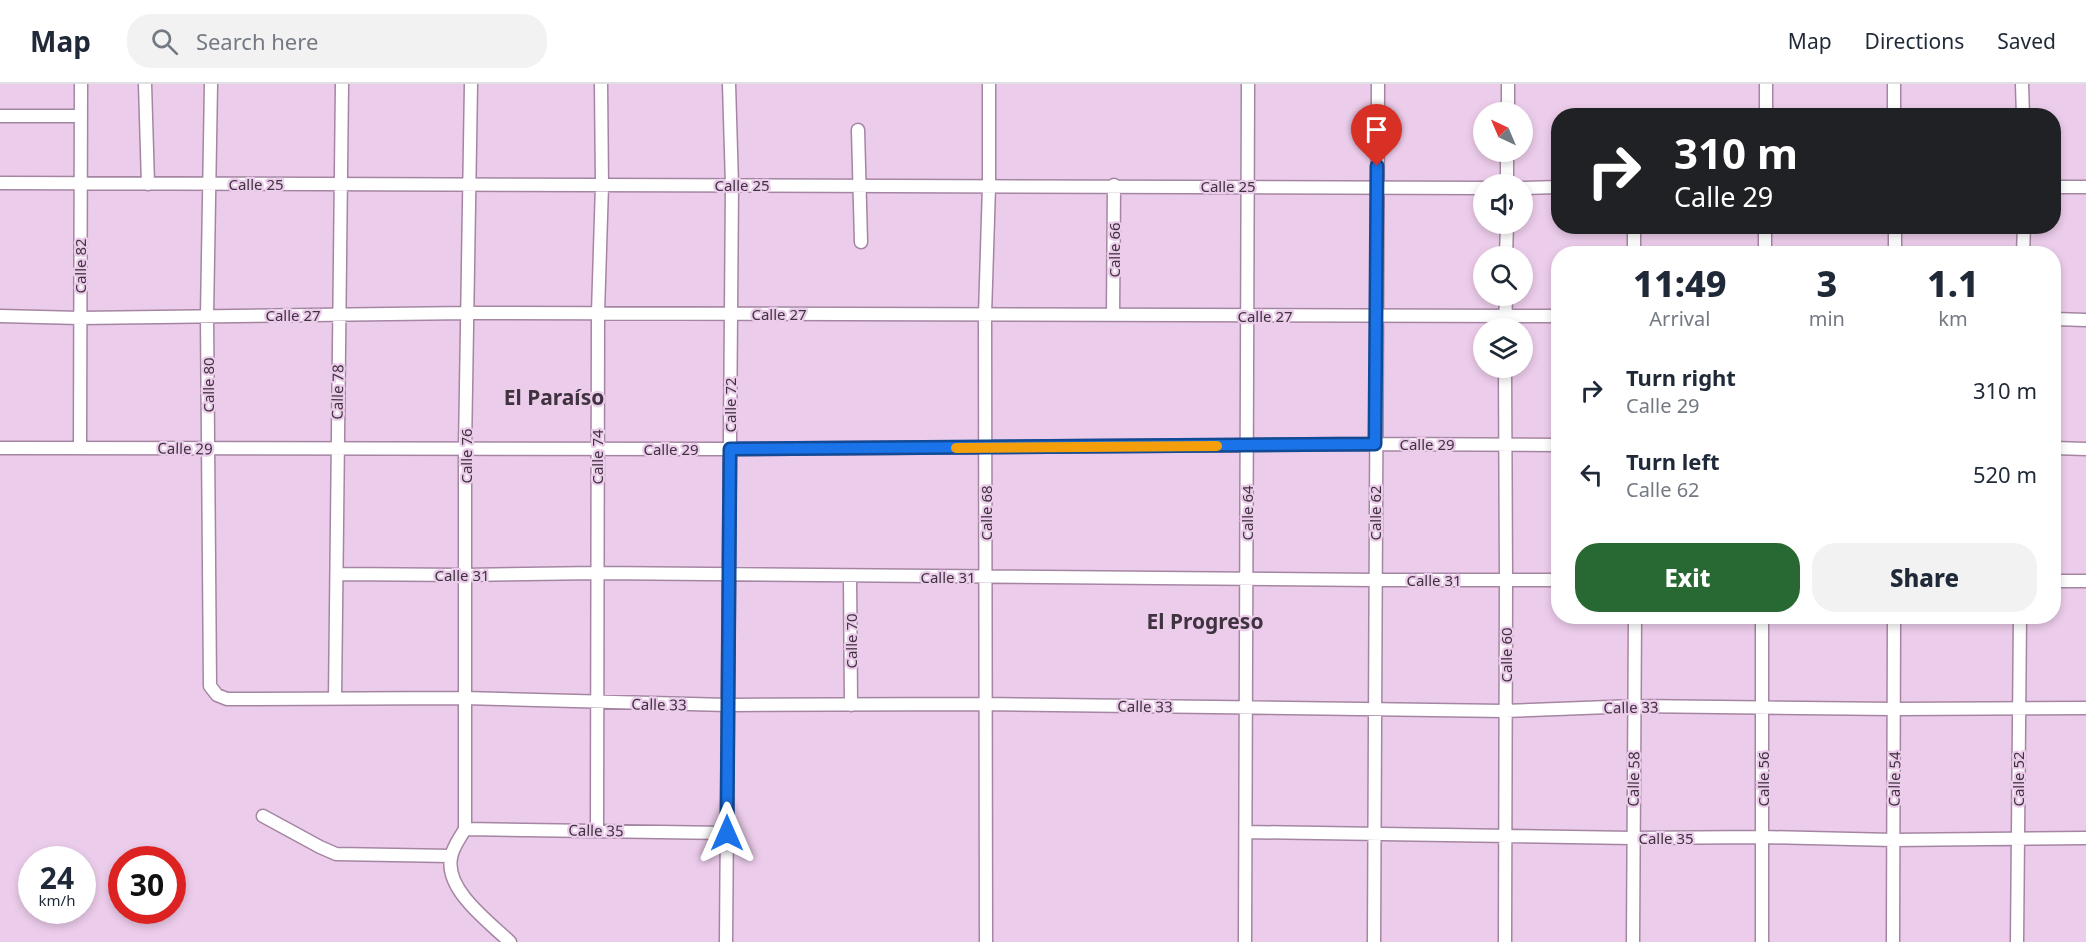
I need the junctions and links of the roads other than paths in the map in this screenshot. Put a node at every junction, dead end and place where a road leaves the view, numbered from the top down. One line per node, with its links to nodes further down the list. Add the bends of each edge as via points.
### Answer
1 (81, 84): 20 (street, Calle 82)
2 (145, 84): 24 (street)
3 (211, 84): 25 (street, Calle 80)
4 (342, 84): 26 (street, Calle 78)
5 (471, 84): 27 (street, Calle 76)
6 (601, 84): 28 (street, Calle 74)
7 (729, 84): 29 (street, Calle 72)
8 (989, 84): 32 (street, Calle 68)
9 (1248, 84): 33 (street, Calle 64)
10 (1378, 84): 34 (street, Calle 62)
11 (1508, 84): 15 (street)
12 (1766, 84): 16 (street)
13 (1894, 84): 17 (street)
14 (2022, 84): 18 (street)
15 (1508, 102)
16 (1766, 108)
17 (1894, 108)
18 (2023, 108)
19 (0, 116): 20 (street)
20 (81, 116): 23 (street, Calle 82)
21 (858, 130): 30 (street)
22 (0, 183): 23 (street, Calle 25)
23 (80, 183): 24 (street, Calle 25); 52 (street, Calle 82)
24 (148, 184): 25 (street, Calle 25)
25 (209, 184): 26 (street, Calle 25); 48 (street, Calle 80)
26 (340, 184): 27 (street, Calle 25); 44 (street, Calle 78)
27 (468, 184): 28 (street, Calle 25); 41 (street, Calle 76)
28 (602, 185): 29 (street, Calle 25); 42 (street, Calle 74)
29 (732, 185): 30 (street, Calle 25); 43 (street, Calle 72)
30 (860, 185): 32 (street, Calle 25); 40 (street)
31 (1114, 185): 32 (street, Calle 25); 33 (street, Calle 25); 46 (street, Calle 66)
32 (989, 186): 45 (street, Calle 68)
33 (1249, 186): 34 (street, Calle 25); 49 (street, Calle 64)
34 (1377, 186): 38 (street, Calle 25); 50 (street, Calle 62)
35 (1551, 187): 39 (street)
36 (2061, 187): 37 (street)
37 (2086, 187)
38 (1473, 188)
39 (1533, 188)
40 (861, 242)
41 (467, 313): 42 (street, Calle 27); 44 (street, Calle 27); 64 (street, Calle 76)
42 (597, 313): 43 (street, Calle 27); 69 (street, Calle 74)
43 (731, 314): 45 (street, Calle 27); 70 (street, Calle 72)
44 (339, 315): 48 (street, Calle 27); 68 (street, Calle 78)
45 (985, 315): 46 (street, Calle 27); 65 (street, Calle 68)
46 (1113, 315): 49 (street, Calle 27)
47 (0, 316): 52 (street, Calle 27)
48 (207, 316): 52 (street, Calle 27); 67 (street, Calle 80)
49 (1248, 316): 50 (street, Calle 27); 61 (street, Calle 64)
50 (1376, 316): 56 (street, Calle 27); 58 (street, Calle 62)
51 (1551, 317): 53 (street, Calle 27)
52 (80, 318): 62 (street, Calle 82)
53 (1533, 319)
54 (2061, 319): 55 (street)
55 (2086, 320)
56 (1473, 321)
57 (1505, 378): 59 (street, Calle 60)
58 (1375, 444): 59 (street, Calle 29); 61 (street, Calle 29); 79 (street, Calle 62)
59 (1504, 445): 60 (street, Calle 29); 80 (street, Calle 60)
60 (1551, 445)
61 (1248, 446): 65 (street, Calle 29); 78 (street, Calle 64)
62 (80, 447): 63 (street, Calle 29); 67 (street, Calle 29)
63 (0, 448)
64 (465, 448): 68 (street, Calle 29); 69 (street, Calle 29); 75 (street, Calle 76)
65 (986, 448): 70 (street, Calle 29); 77 (street, Calle 68)
66 (2061, 448): 71 (street)
67 (208, 449): 68 (street, Calle 29); 88 (street, Calle 80)
68 (337, 449): 73 (street, Calle 78)
69 (597, 449): 70 (street, Calle 29); 72 (street, Calle 74)
70 (730, 449): 74 (street, Calle 72)
71 (2086, 449)
72 (597, 573): 74 (street, Calle 31); 75 (street, Calle 31); 91 (street, Calle 74)
73 (338, 574): 75 (street, Calle 31); 90 (street, Calle 78)
74 (729, 574): 76 (street, Calle 31); 93 (street, Calle 72)
75 (465, 575): 89 (street, Calle 76)
76 (850, 576): 77 (street, Calle 31); 94 (street, Calle 70)
77 (985, 577): 78 (street, Calle 31); 92 (street, Calle 68)
78 (1247, 578): 79 (street, Calle 31); 96 (street, Calle 64)
79 (1375, 580): 80 (street, Calle 31); 97 (street, Calle 62)
80 (1506, 580): 81 (street, Calle 31); 102 (street, Calle 60)
81 (1551, 580)
82 (2061, 581): 83 (street)
83 (2086, 581)
84 (1635, 624): 95 (street, Calle 58)
85 (1762, 624): 98 (street, Calle 56)
86 (1894, 624): 100 (street, Calle 54)
87 (2020, 624): 101 (street, Calle 52)
88 (210, 686): 90 (street, Calle 33, via 226,699)
89 (464, 698): 90 (street, Calle 33); 91 (street, Calle 33); 104 (street, Calle 76)
90 (335, 699)
91 (597, 703): 93 (street, Calle 33); 105 (street, Calle 74)
92 (985, 704): 94 (street, Calle 33); 96 (street, Calle 33); 118 (street, Calle 68)
93 (728, 705): 94 (street, Calle 33); 107 (street, Calle 72)
94 (851, 705)
95 (1635, 706): 98 (street, Calle 33); 102 (street, Calle 33); 111 (street, Calle 58)
96 (1246, 708): 97 (street, Calle 33); 106 (street, Calle 64)
97 (1374, 708): 102 (street, Calle 33); 108 (street, Calle 62)
98 (1763, 708): 100 (street, Calle 33); 110 (street, Calle 56)
99 (2086, 708): 101 (street, Calle 33)
100 (1894, 709): 101 (street, Calle 33); 114 (street, Calle 54)
101 (2018, 709): 112 (street, Calle 52)
102 (1505, 711): 109 (street, Calle 60)
103 (263, 816): 115 (street, via 336,854)
104 (465, 829): 105 (street, Calle 35); 115 (street)
105 (597, 830): 107 (street, Calle 35)
106 (1246, 832): 108 (street, Calle 35); 119 (street, Calle 64)
107 (727, 833): 117 (street, Calle 72)
108 (1374, 835): 109 (street, Calle 35); 120 (street, Calle 62)
109 (1504, 837): 111 (street, Calle 35); 121 (street, Calle 60)
110 (1762, 837): 111 (street, Calle 35); 114 (street, Calle 35); 123 (street, Calle 56)
111 (1632, 838): 122 (street, Calle 58)
112 (2018, 838): 113 (street, Calle 35); 114 (street, Calle 35); 125 (street, Calle 52)
113 (2086, 838)
114 (1893, 840): 124 (street, Calle 54)
115 (451, 856): 116 (street, via 453,882)
116 (510, 942)
117 (726, 942)
118 (986, 942)
119 (1245, 942)
120 (1374, 942)
121 (1504, 942)
122 (1633, 942)
123 (1762, 942)
124 (1893, 942)
125 (2017, 942)

